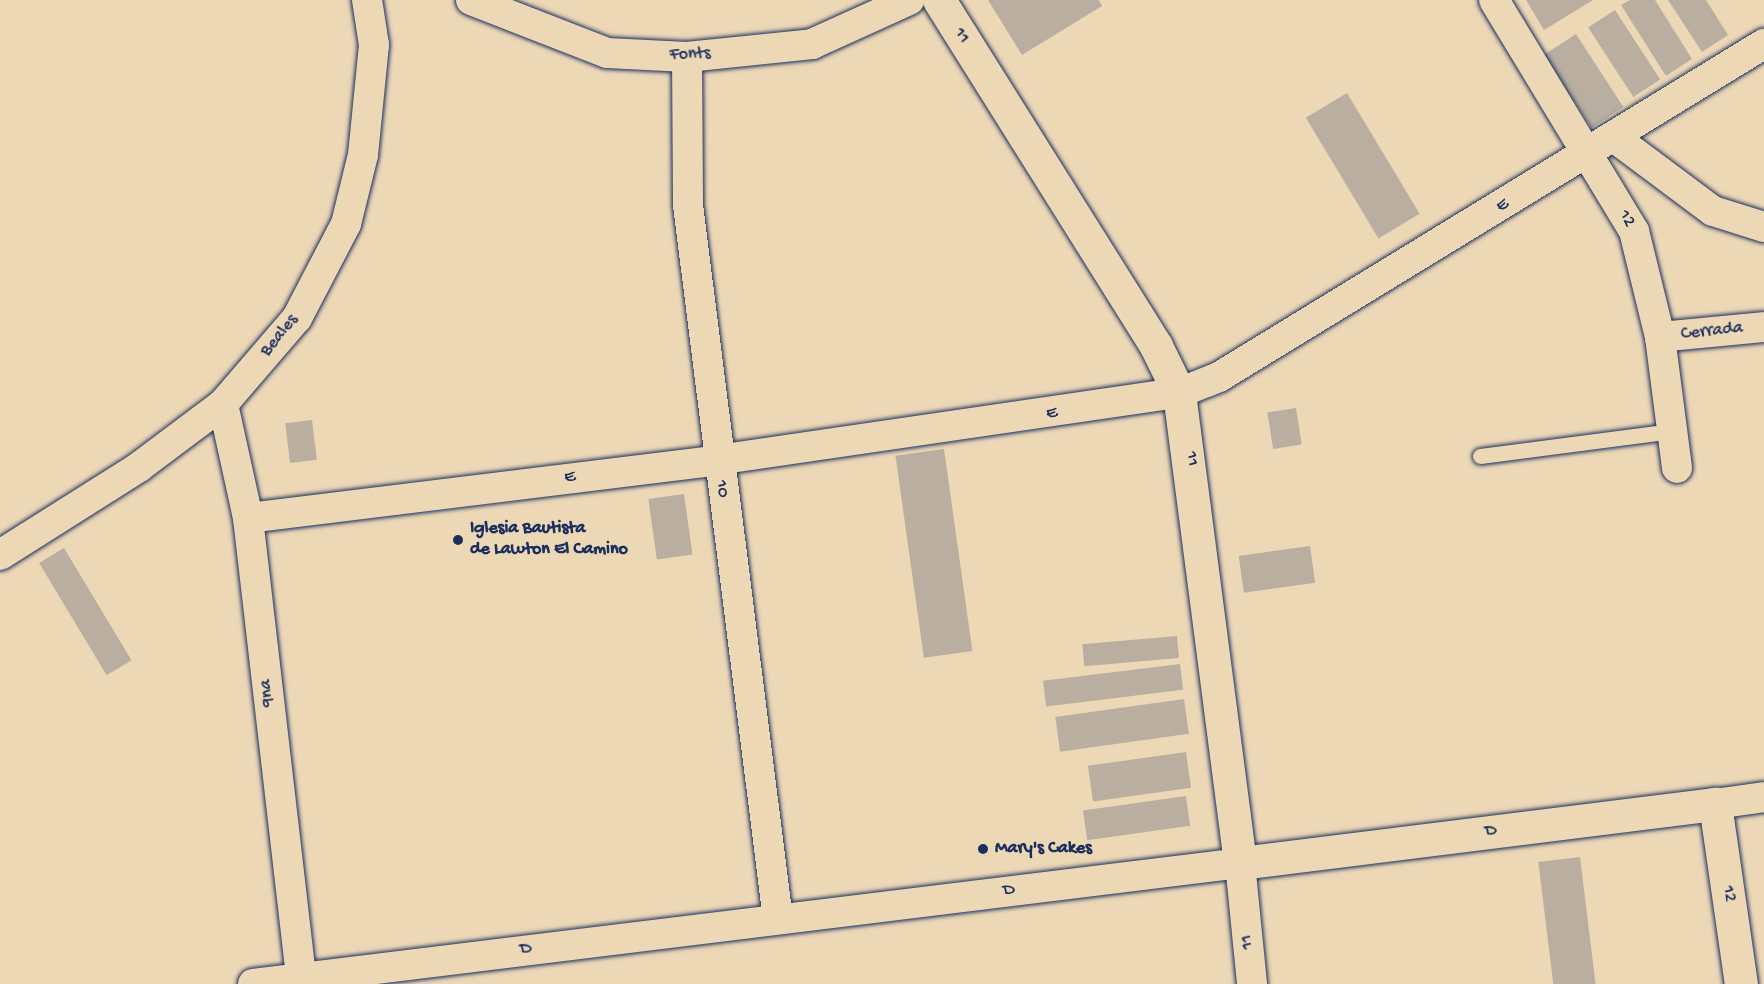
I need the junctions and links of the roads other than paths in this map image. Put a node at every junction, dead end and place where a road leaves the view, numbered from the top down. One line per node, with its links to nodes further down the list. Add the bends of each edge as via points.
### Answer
1 (367, 0): 14 (street, Beales, via 374,45 363,155 346,224 297,318)
2 (471, 0): 7 (street, Fonts, via 607,53)
3 (909, 0): 7 (street, Fonts, via 812,44)
4 (939, 0): 13 (street, 11, via 1156,346)
5 (1494, 0): 9 (street, 12)
6 (1764, 44): 8 (street, E)
7 (687, 57): 17 (street, 10, via 688,205)
8 (1615, 138): 9 (street, E); 10 (street, via 1713,211)
9 (1588, 155): 12 (street, 12, via 1634,231); 13 (street, E, via 1219,377)
10 (1764, 228)
11 (1764, 327): 12 (street, Cerrada)
12 (1660, 337): 15 (street, 12)
13 (1179, 393): 17 (street, E); 23 (street, 11)
14 (223, 404): 19 (street, 9na); 20 (street, Beales, via 139,467)
15 (1672, 431): 16 (lane); 18 (street, 12)
16 (1480, 456)
17 (717, 460): 19 (street, E); 24 (street, 10)
18 (1677, 468)
19 (248, 518): 25 (street, 9na)
20 (0, 555)
21 (1764, 797): 22 (street, D)
22 (1715, 804): 23 (street, D); 28 (street, 12)
23 (1240, 863): 24 (street, D); 27 (street, 11)
24 (778, 919): 25 (street, D)
25 (302, 981): 26 (street, D)
26 (253, 984)
27 (1252, 984)
28 (1741, 984)

